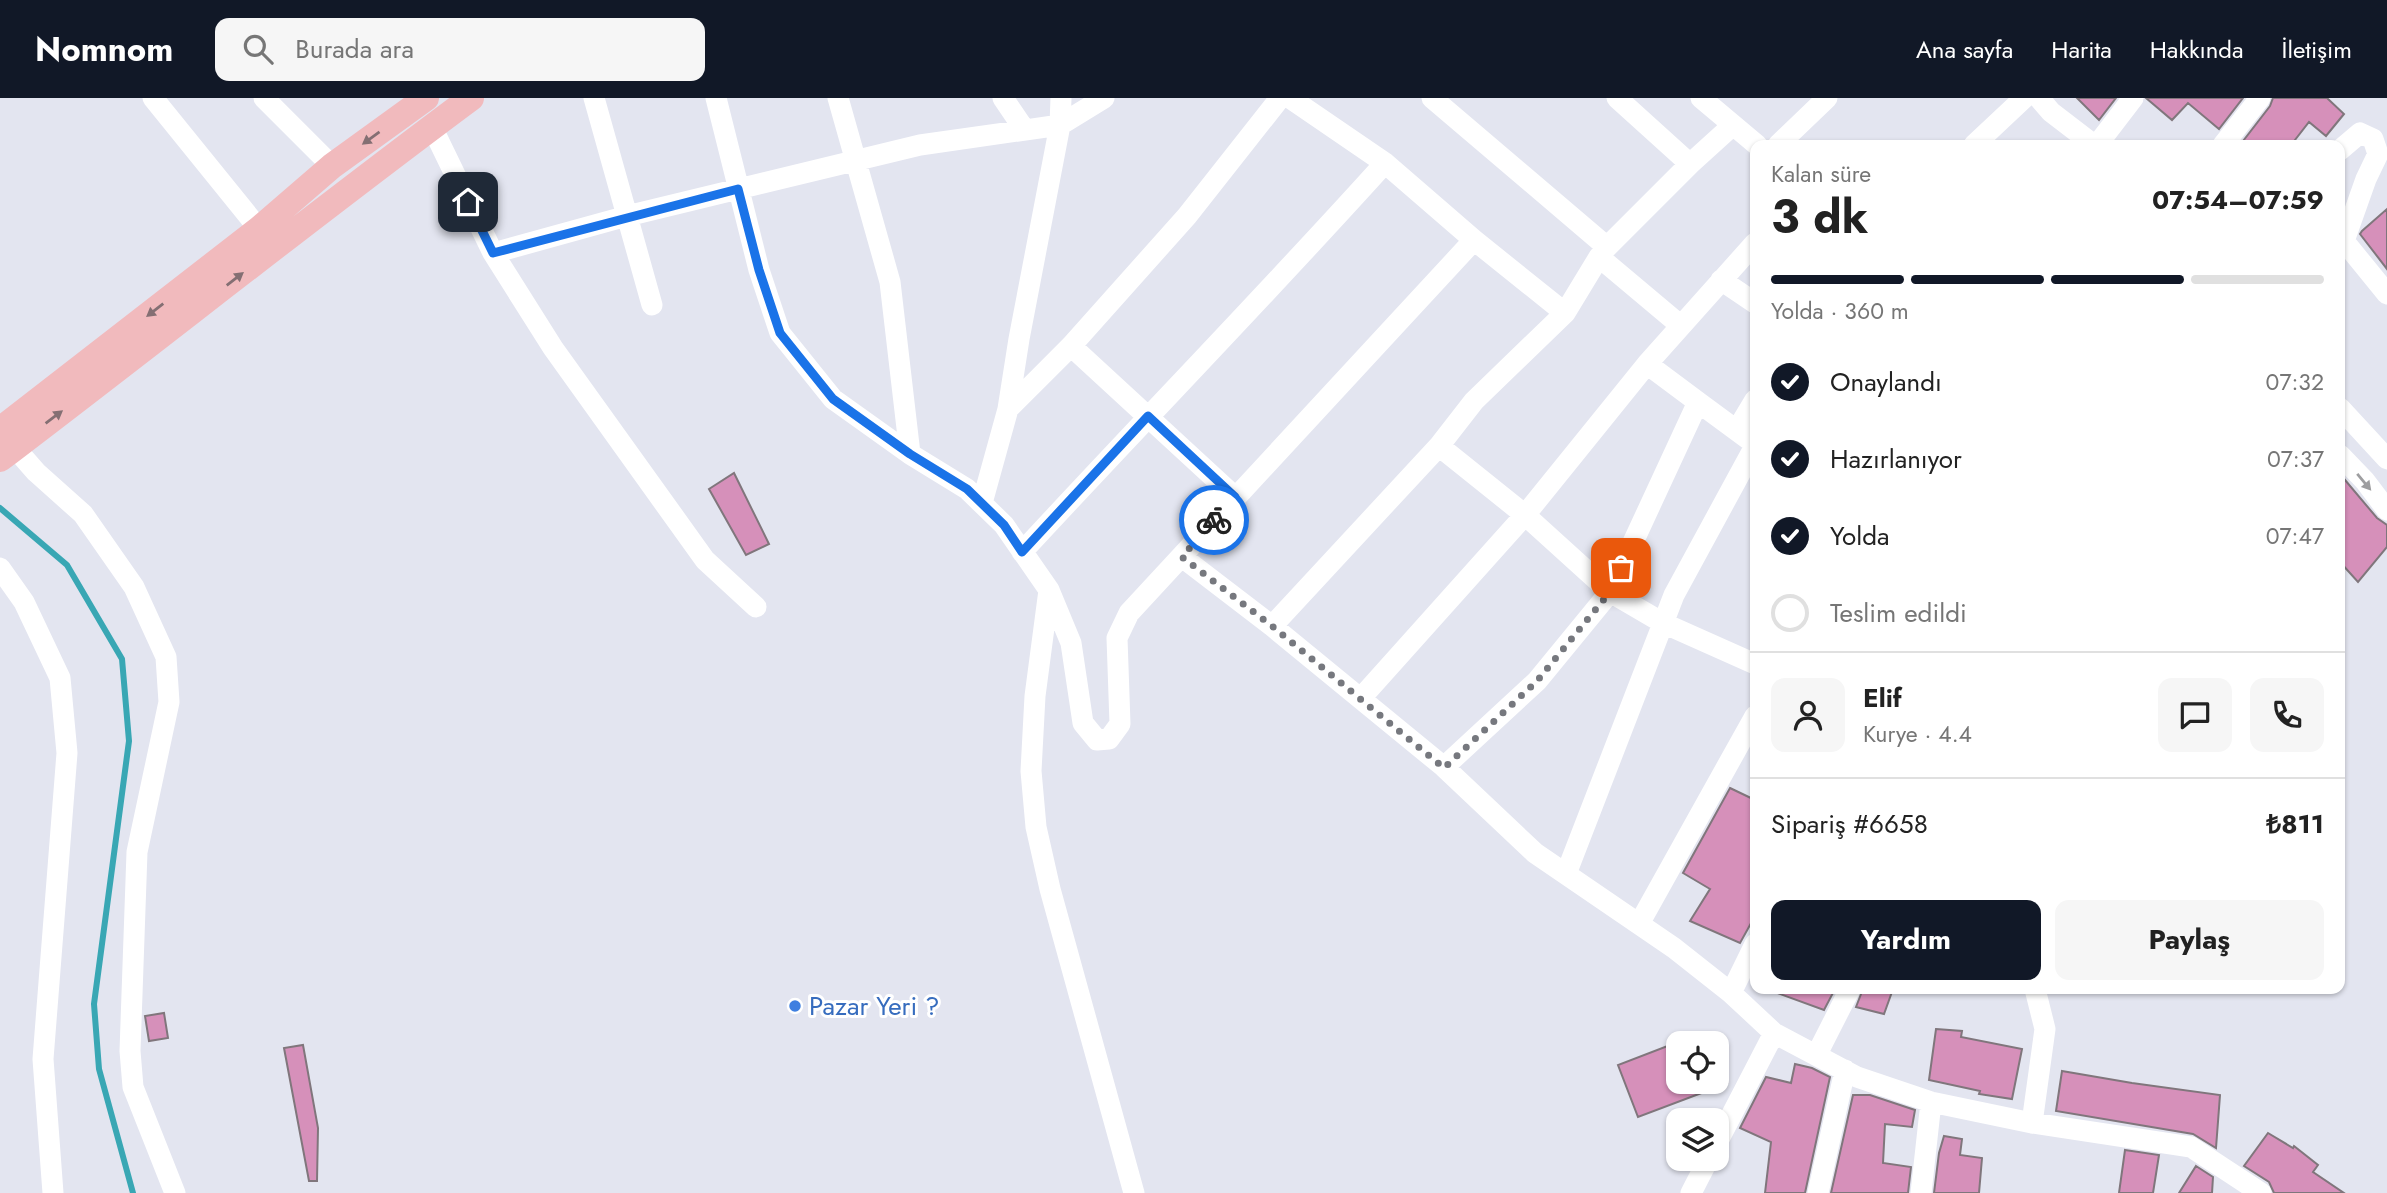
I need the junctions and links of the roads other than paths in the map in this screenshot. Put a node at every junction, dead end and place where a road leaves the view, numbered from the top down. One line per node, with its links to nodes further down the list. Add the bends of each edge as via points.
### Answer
1 (153, 98): 39 (street)
2 (264, 98): 36 (street)
3 (426, 98): 36 (main road, one-way to 36)
4 (471, 98): 23 (main road)
5 (594, 98): 38 (street)
6 (716, 98): 37 (street)
7 (838, 98): 33 (street)
8 (1003, 98): 24 (street)
9 (1061, 98): 21 (street)
10 (1104, 98): 21 (street)
11 (1280, 98): 52 (street, via 1186,216)
12 (1290, 98): 34 (street)
13 (1432, 98): 44 (street)
14 (1617, 98): 35 (street)
15 (1700, 98): 22 (street)
16 (1827, 98): 26 (street)
17 (2024, 98): 27 (street)
18 (2133, 98): 30 (street)
19 (2260, 98): 31 (street)
20 (2045, 105): 28 (street); 29 (street)
21 (1060, 125): 24 (street); 56 (street)
22 (1733, 125): 25 (street); 35 (street)
23 (432, 127): 45 (street); 60 (main road, one-way to 23)
24 (1024, 129): 33 (street)
25 (1751, 140)
26 (1783, 140)
27 (1979, 140)
28 (2065, 140)
29 (2089, 140)
30 (2099, 140)
31 (2227, 140)
32 (2345, 146): 40 (street, via 2360,133 2373,139 2378,154)
33 (857, 160): 37 (street); 63 (street, via 890,282)
34 (1385, 163): 41 (street); 58 (street)
35 (1690, 164): 44 (street)
36 (332, 166): 39 (main road)
37 (738, 189): 38 (street); 63 (street, via 780,333 833,399)
38 (627, 216): 45 (street); 49 (street)
39 (260, 229): 60 (main road, one-way to 60)
40 (2345, 234)
41 (1474, 240): 50 (street); 67 (street)
42 (2345, 245): 47 (street)
43 (1750, 248): 46 (street)
44 (1603, 252): 50 (street); 51 (street)
45 (493, 253): 76 (street, via 552,348 705,560)
46 (1721, 280): 48 (street); 51 (street)
47 (2387, 294)
48 (1750, 300)
49 (652, 305)
50 (1566, 313): 62 (street, via 1474,401)
51 (1680, 325): 53 (street)
52 (1071, 346): 56 (street); 58 (street)
53 (1647, 364): 54 (street); 70 (street)
54 (1698, 402): 59 (street); 75 (street)
55 (1750, 408): 59 (street)
56 (1008, 410): 68 (street)
57 (2345, 413): 65 (street)
58 (1148, 416): 67 (street); 71 (street)
59 (1737, 430): 61 (street)
60 (5, 441): 98 (street, via 83,514 134,587 166,657 169,702 137,852 131,1051 132,1087)
61 (1750, 441)
62 (1439, 446): 70 (street); 78 (street)
63 (910, 454): 68 (street)
64 (1750, 454): 77 (street)
65 (2387, 459)
66 (2345, 460): 69 (street, one-way to 69)
67 (1235, 497): 72 (street)
68 (982, 503): 71 (street)
69 (2387, 510)
70 (1525, 514): 75 (street); 80 (street)
71 (1022, 552): 74 (street)
72 (1182, 557): 74 (street, via 1129,613 1117,638 1120,724 1109,739 1097,740 1083,723 1071,643); 78 (street)
73 (0, 568): 97 (street, via 24,602 60,678 65,728 67,753 43,1059)
74 (1049, 590): 99 (street, via 1035,696 1031,771 1036,827)
75 (1610, 592): 77 (street); 82 (street, via 1537,681)
76 (756, 607)
77 (1663, 623): 79 (street); 83 (street)
78 (1272, 626): 80 (street)
79 (1750, 662)
80 (1361, 698): 82 (street)
81 (1750, 725): 84 (street)
82 (1444, 768): 83 (street, via 1535,853)
83 (1566, 874): 84 (street)
84 (1639, 924): 86 (street)
85 (1750, 954): 86 (street)
86 (1731, 993): 89 (street)
87 (1847, 994): 90 (street)
88 (2036, 994): 94 (street, via 2045,1028)
89 (1774, 1033): 90 (street); 93 (street)
90 (1816, 1054): 91 (street)
91 (1845, 1070): 92 (street); 101 (street)
92 (1930, 1102): 94 (street); 102 (street)
93 (1729, 1120)
94 (2032, 1123): 96 (street, via 2191,1147)
95 (1702, 1171): 100 (street)
96 (2259, 1192)
97 (53, 1193)
98 (175, 1193)
99 (1134, 1193)
100 (1691, 1193)
101 (1818, 1193)
102 (1921, 1193)

